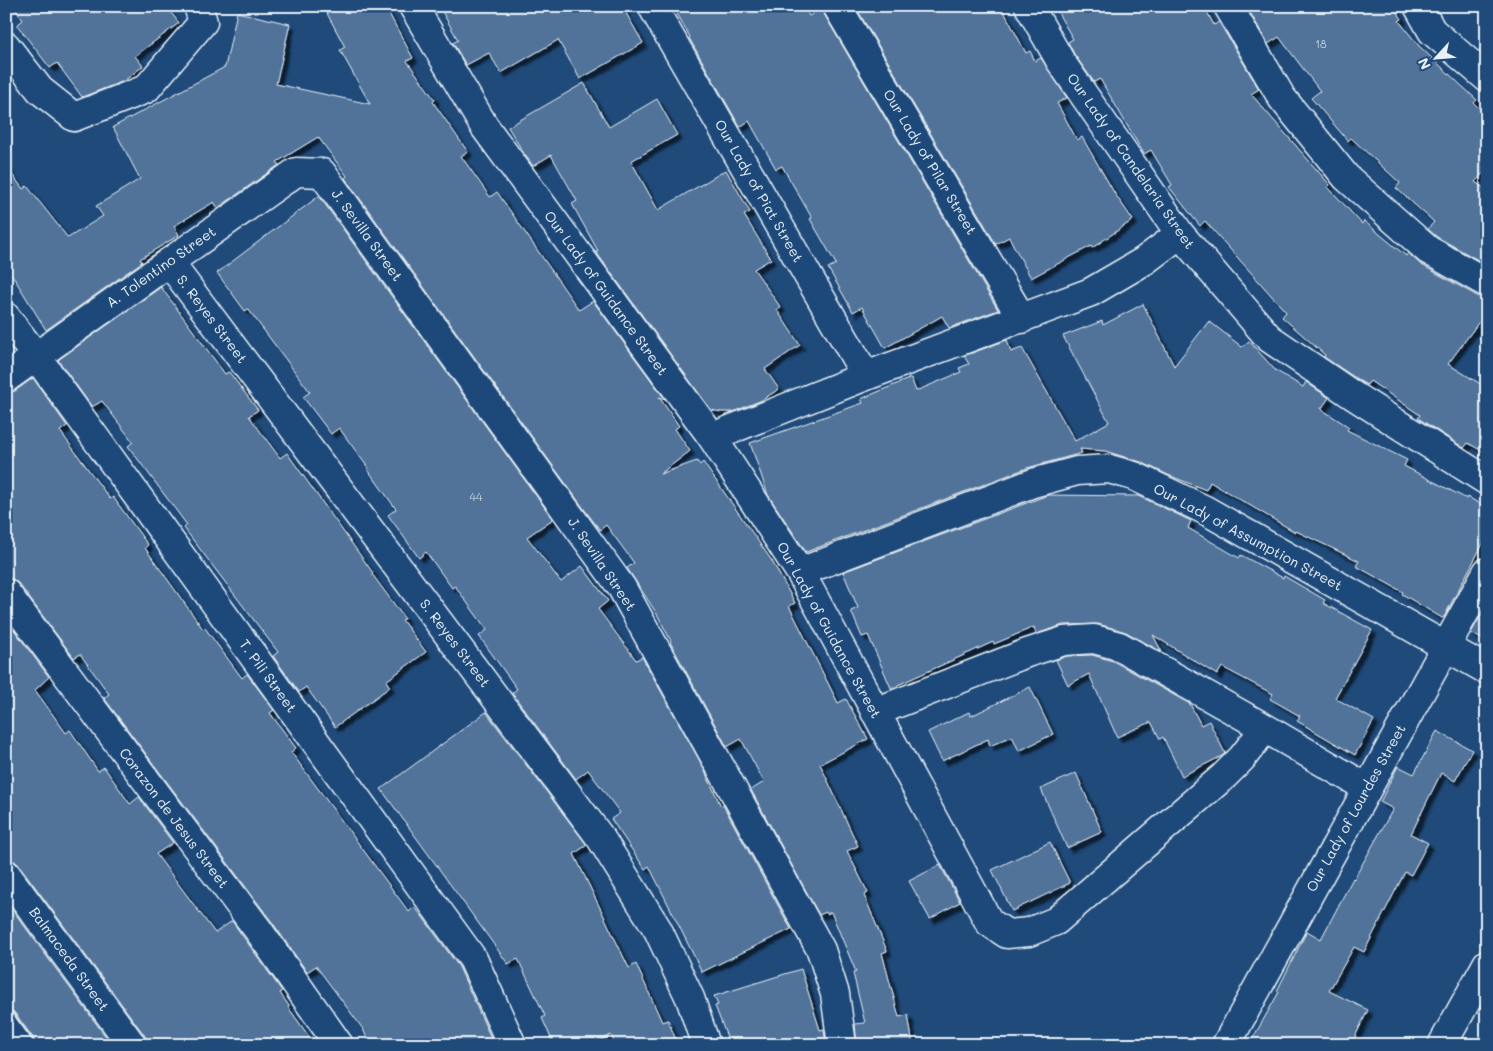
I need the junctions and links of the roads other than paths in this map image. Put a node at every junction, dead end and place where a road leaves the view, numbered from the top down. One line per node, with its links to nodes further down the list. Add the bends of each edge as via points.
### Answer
1 (198, 6): 8 (street, via 202,22 146,89 74,117 40,90)
2 (413, 6): 19 (street, Our Lady of Guidance Street, via 484,126)
3 (652, 6): 17 (street, Our Lady of Piat Street)
4 (837, 6): 15 (street, Our Lady of Pilar Street)
5 (1029, 6): 11 (street, Our Lady of Candelaria Street, via 1061,62)
6 (1228, 6): 13 (street, via 1282,98 1346,177 1428,250)
7 (1418, 6): 9 (street, via 1432,31)
8 (6, 46)
9 (1487, 78)
10 (322, 173): 12 (street, A. Tolentino Street, via 296,172); 37 (street, J. Sevilla Street, via 622,588 821,950 835,994)
11 (1180, 234): 15 (street, via 1144,261 1091,292); 20 (street, Our Lady of Candelaria Street, via 1269,338)
12 (169, 262): 16 (street, A. Tolentino Street); 36 (street, S. Reyes Street, via 600,837 658,930 690,998)
13 (1487, 283)
14 (6, 317): 16 (street, T. Pili Street)
15 (1022, 319): 17 (street)
16 (36, 356): 18 (street, A. Tolentino Street); 35 (street, T. Pili Street, via 473,959)
17 (866, 376): 19 (street)
18 (6, 378)
19 (712, 437): 21 (street, Our Lady of Guidance Street)
20 (1487, 481)
21 (800, 572): 24 (street, Our Lady of Assumption Street, via 1033,483 1077,471 1109,469 1134,476 1205,510); 26 (street, Our Lady of Guidance Street)
22 (1487, 572): 24 (street, Our Lady of Lourdes Street)
23 (6, 593): 34 (street, Corazon de Jesus Street, via 259,931)
24 (1445, 646): 25 (street, Our Lady of Assumption Street); 28 (street, Our Lady of Lourdes Street)
25 (1487, 670)
26 (876, 712): 27 (street, via 1027,653 1064,641 1094,639 1118,646); 27 (street, Our Lady of Guidance Street, via 988,922 1007,934 1029,932 1056,921 1224,776)
27 (1265, 728): 28 (street)
28 (1367, 788): 38 (street, Our Lady of Lourdes Street)
29 (6, 874): 33 (street, Balmaceda Street)
30 (1487, 964): 39 (street)
31 (6, 1018): 32 (lane)
32 (26, 1045)
33 (132, 1045)
34 (339, 1045)
35 (512, 1045)
36 (706, 1045)
37 (842, 1045)
38 (1226, 1045)
39 (1442, 1045)

